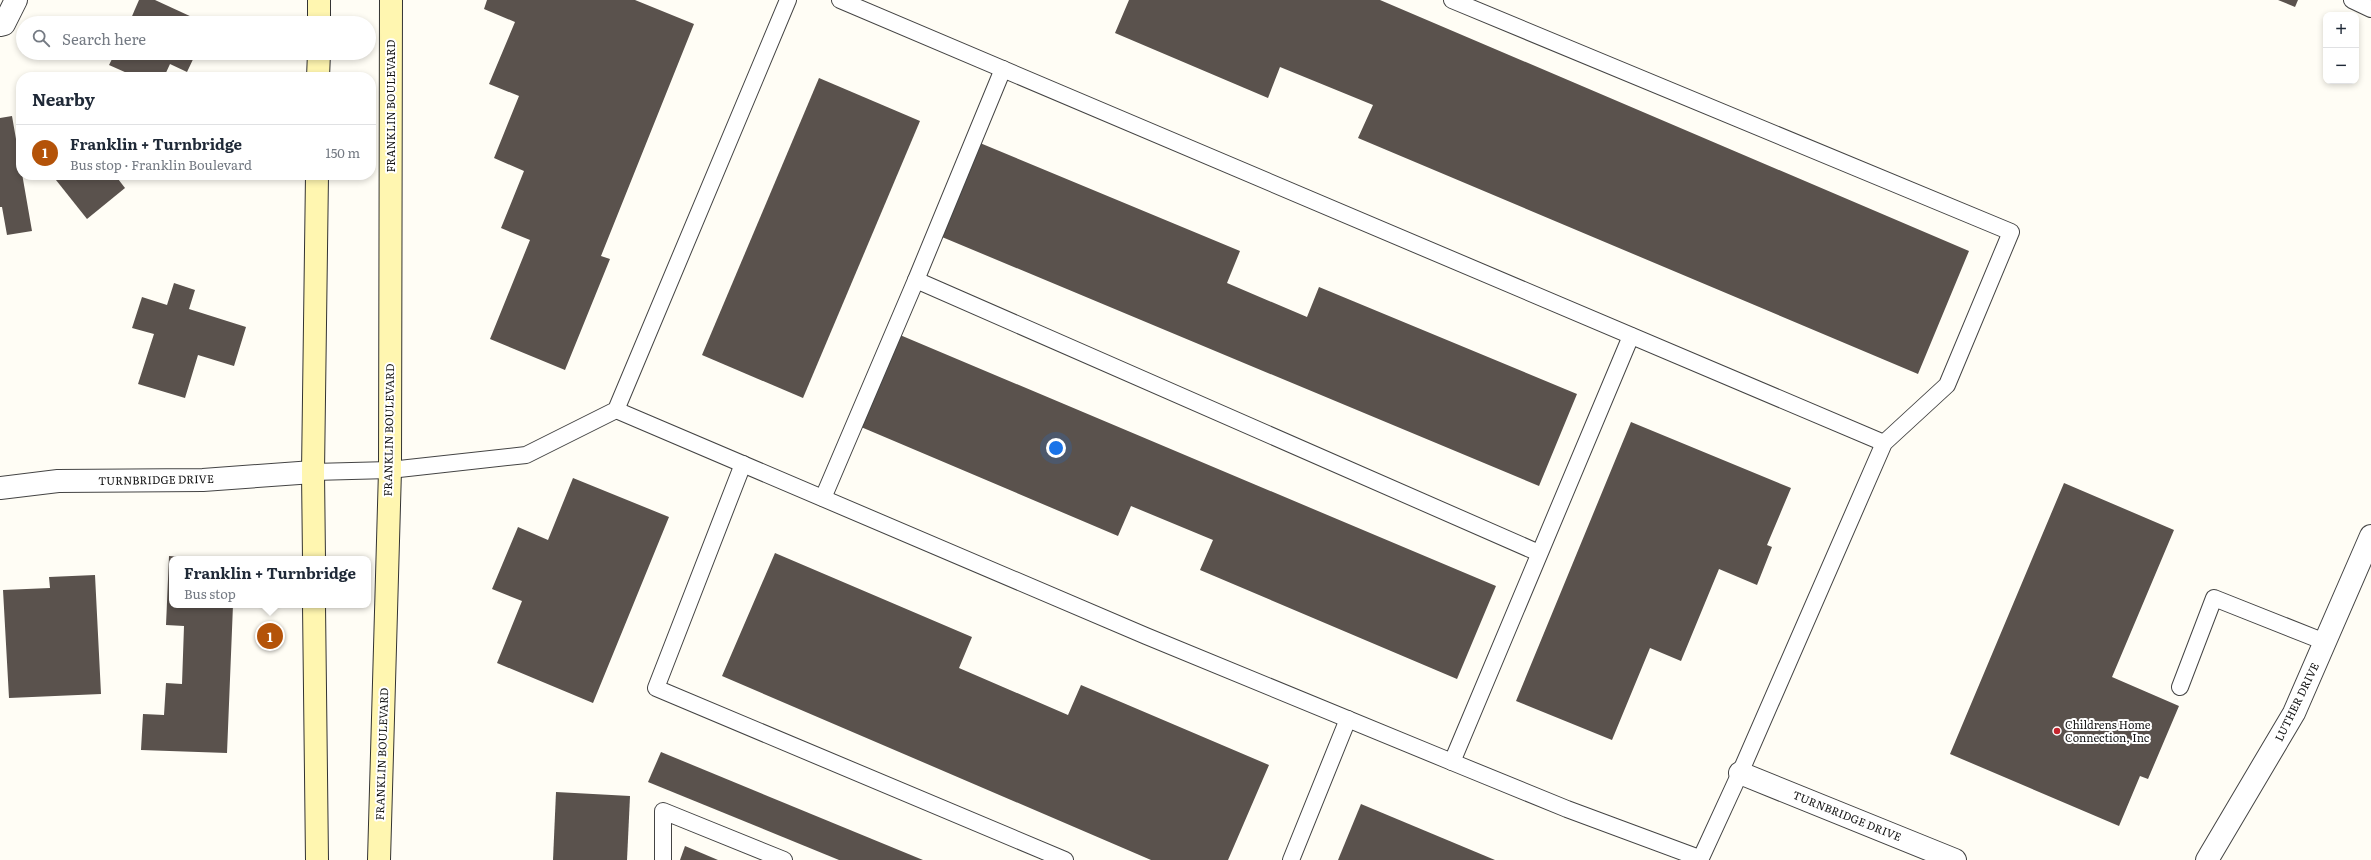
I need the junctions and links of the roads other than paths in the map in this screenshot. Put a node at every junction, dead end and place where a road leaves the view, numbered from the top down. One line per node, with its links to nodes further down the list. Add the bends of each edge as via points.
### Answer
1 (16, 0): 10 (street, via 4,24)
2 (319, 0): 9 (main road)
3 (392, 0): 20 (main road, FRANKLIN BOULEVARD)
4 (788, 0): 17 (lane)
5 (840, 0): 12 (lane)
6 (1452, 0): 18 (lane, via 2011,232 1947,385)
7 (2352, 0): 8 (lane)
8 (2371, 9)
9 (319, 16)
10 (0, 25)
11 (318, 60): 13 (main road)
12 (1003, 69): 15 (lane); 16 (lane)
13 (318, 72)
14 (317, 180): 21 (main road)
15 (916, 280): 23 (lane); 25 (lane)
16 (1631, 336): 18 (lane); 25 (lane)
17 (616, 410): 19 (lane); 20 (lane, via 526,455)
18 (1884, 443): 32 (lane)
19 (743, 464): 23 (lane); 38 (lane, via 656,688)
20 (390, 470): 21 (lane); 35 (main road, FRANKLIN BOULEVARD)
21 (313, 472): 22 (street, TURNBRIDGE DRIVE, via 203,480 58,481); 26 (main road)
22 (0, 488)
23 (823, 498): 30 (lane)
24 (2371, 536): 28 (street, LUTHER DRIVE)
25 (1539, 553): 31 (lane)
26 (314, 556)
27 (314, 608): 34 (main road)
28 (2325, 642): 29 (lane, via 2214,598); 41 (street, LUTHER DRIVE, via 2294,714)
29 (2180, 688)
30 (1348, 719): 31 (lane); 39 (lane)
31 (1452, 762): 33 (lane)
32 (1740, 773): 33 (lane); 40 (street, TURNBRIDGE DRIVE)
33 (1700, 859)
34 (317, 860)
35 (379, 860)
36 (663, 860): 37 (lane, via 663,811)
37 (784, 860)
38 (1065, 860)
39 (1291, 860)
40 (1955, 860)
41 (2207, 860)

